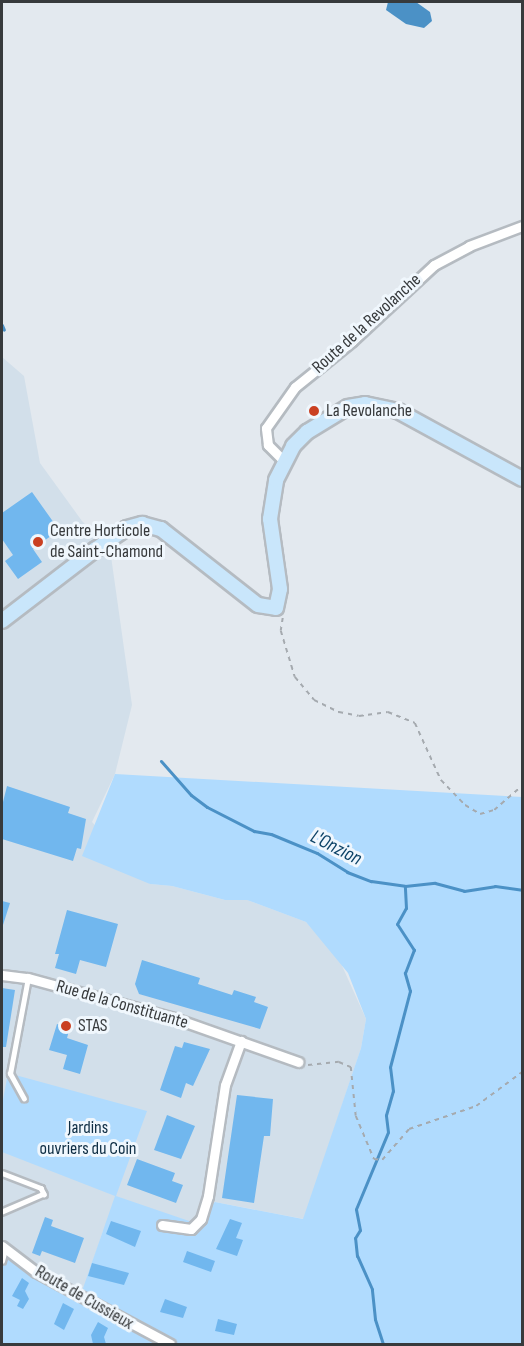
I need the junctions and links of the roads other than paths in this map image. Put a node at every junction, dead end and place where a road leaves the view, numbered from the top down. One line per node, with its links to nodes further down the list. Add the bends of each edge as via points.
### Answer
1 (522, 226): 2 (street, Route de la Revolanche, via 434,265 296,387 266,428 268,445)
2 (284, 461): 3 (main road, via 307,432 348,407 381,405 424,423); 4 (main road, via 276,480 270,519 279,602 269,609 258,605 152,525 127,528)
3 (522, 479)
4 (2, 621)
5 (2, 975): 6 (street, Rue de la Constituante)
6 (28, 978): 7 (street, Rue de la Constituante); 9 (lane, via 10,1074)
7 (241, 1041): 8 (street, Rue de la Constituante); 12 (street, via 225,1085 201,1219 191,1229)
8 (298, 1062)
9 (24, 1099)
10 (2, 1173): 11 (lane, via 41,1188 44,1194)
11 (2, 1212)
12 (162, 1225)
13 (3, 1247): 14 (lane); 15 (street, Route de Cussieux, via 57,1284)
14 (2, 1261)
15 (170, 1344)

